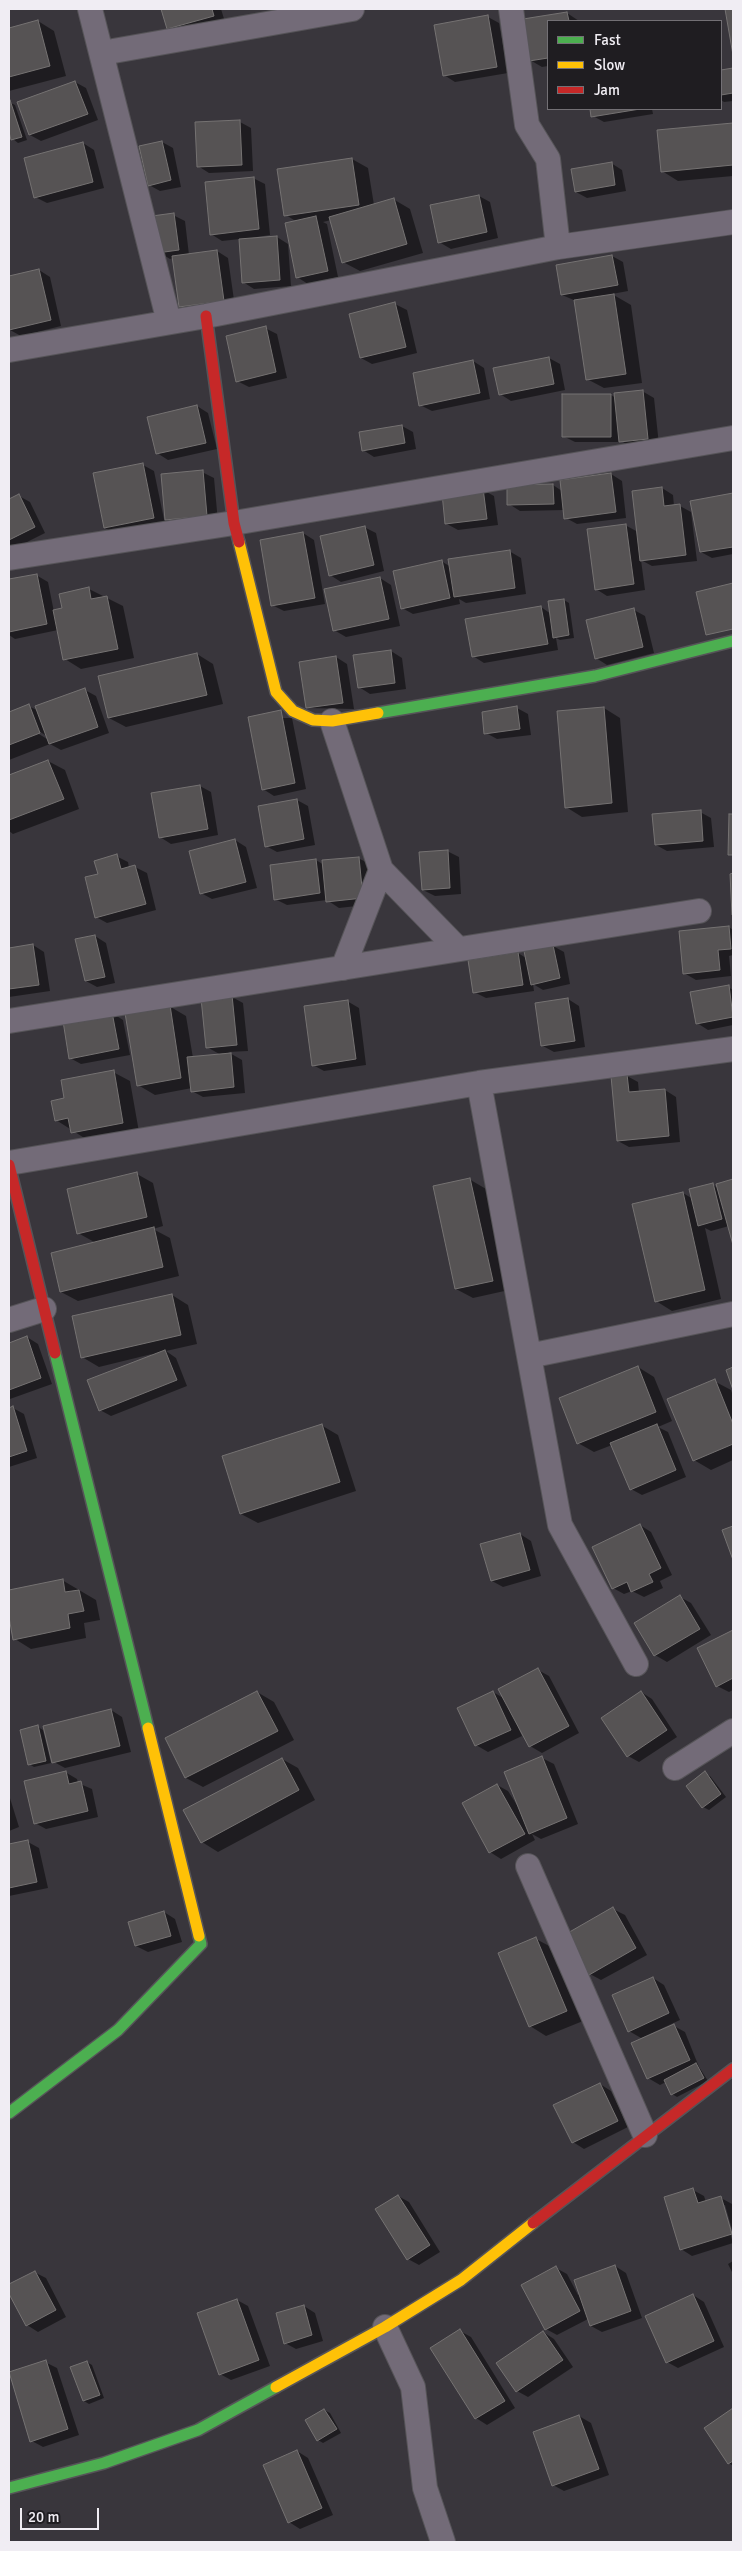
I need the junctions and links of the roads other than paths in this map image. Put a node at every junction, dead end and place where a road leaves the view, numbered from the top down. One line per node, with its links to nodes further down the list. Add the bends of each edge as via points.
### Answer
1 (90, 9): 5 (street)
2 (352, 9): 4 (street)
3 (511, 9): 7 (street, via 526,125 548,159)
4 (312, 13): 5 (street)
5 (102, 54): 9 (street)
6 (733, 222): 7 (street)
7 (558, 247): 8 (street)
8 (206, 316): 9 (street); 12 (street)
9 (169, 322): 10 (street)
10 (9, 350)
11 (733, 438): 12 (street)
12 (234, 523): 13 (street); 15 (street, via 276,692 293,711 312,720)
13 (9, 558)
14 (733, 641): 15 (street, via 595,676)
15 (332, 721): 16 (street)
16 (381, 870): 18 (street); 19 (street)
17 (699, 911): 18 (street)
18 (458, 949): 19 (street)
19 (343, 968): 20 (street)
20 (9, 1021)
21 (733, 1049): 22 (street)
22 (479, 1083): 23 (street); 27 (street)
23 (9, 1164): 24 (street)
24 (44, 1309): 26 (street); 33 (street, via 202,1944 118,2030)
25 (733, 1314): 27 (street)
26 (9, 1320)
27 (529, 1356): 28 (street, via 560,1524)
28 (636, 1664)
29 (733, 1731): 30 (street)
30 (675, 1768)
31 (528, 1866): 34 (street)
32 (733, 2069): 34 (street)
33 (9, 2113)
34 (645, 2135): 35 (street, via 460,2280)
35 (385, 2327): 36 (street, via 198,2430 104,2463); 37 (street, via 413,2387 425,2488)
36 (9, 2488)
37 (443, 2542)

